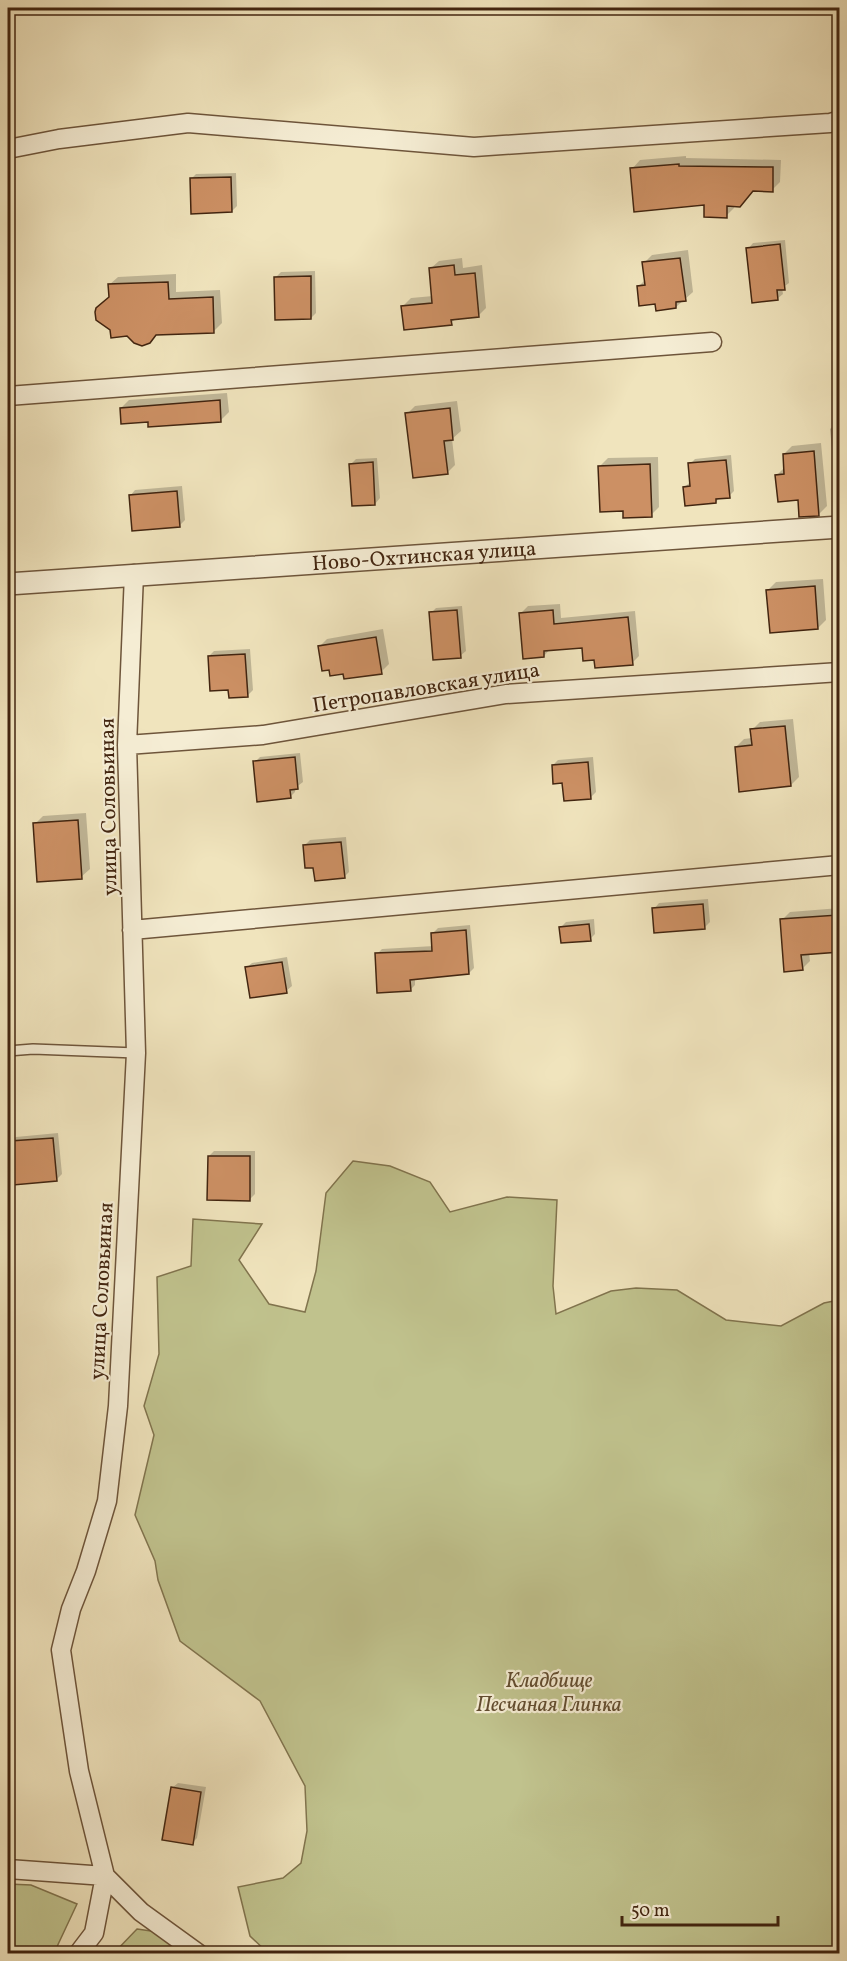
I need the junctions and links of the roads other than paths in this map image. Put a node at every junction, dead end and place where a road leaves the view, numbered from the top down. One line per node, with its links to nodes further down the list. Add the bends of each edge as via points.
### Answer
1 (840, 120): 2 (street, via 474,147 188,123)
2 (8, 149)
3 (712, 342): 4 (street)
4 (8, 396)
5 (840, 527): 6 (street, Ново-Охтинская улица)
6 (134, 574): 7 (street, Ново-Охтинская улица); 9 (street, улица Соловьиная)
7 (8, 584)
8 (840, 672): 9 (street, Петропавловская улица, via 506,694 263,735)
9 (127, 745): 11 (street, улица Соловьиная)
10 (840, 865): 11 (street)
11 (132, 930): 13 (street, улица Соловьиная)
12 (8, 1051): 13 (lane)
13 (135, 1053): 15 (street, улица Соловьиная, via 118,1406 107,1501 70,1609 61,1650 80,1771)
14 (8, 1869): 15 (street)
15 (105, 1876): 16 (street, via 94,1933); 17 (street, via 141,1912)
16 (78, 1953)
17 (199, 1953)

